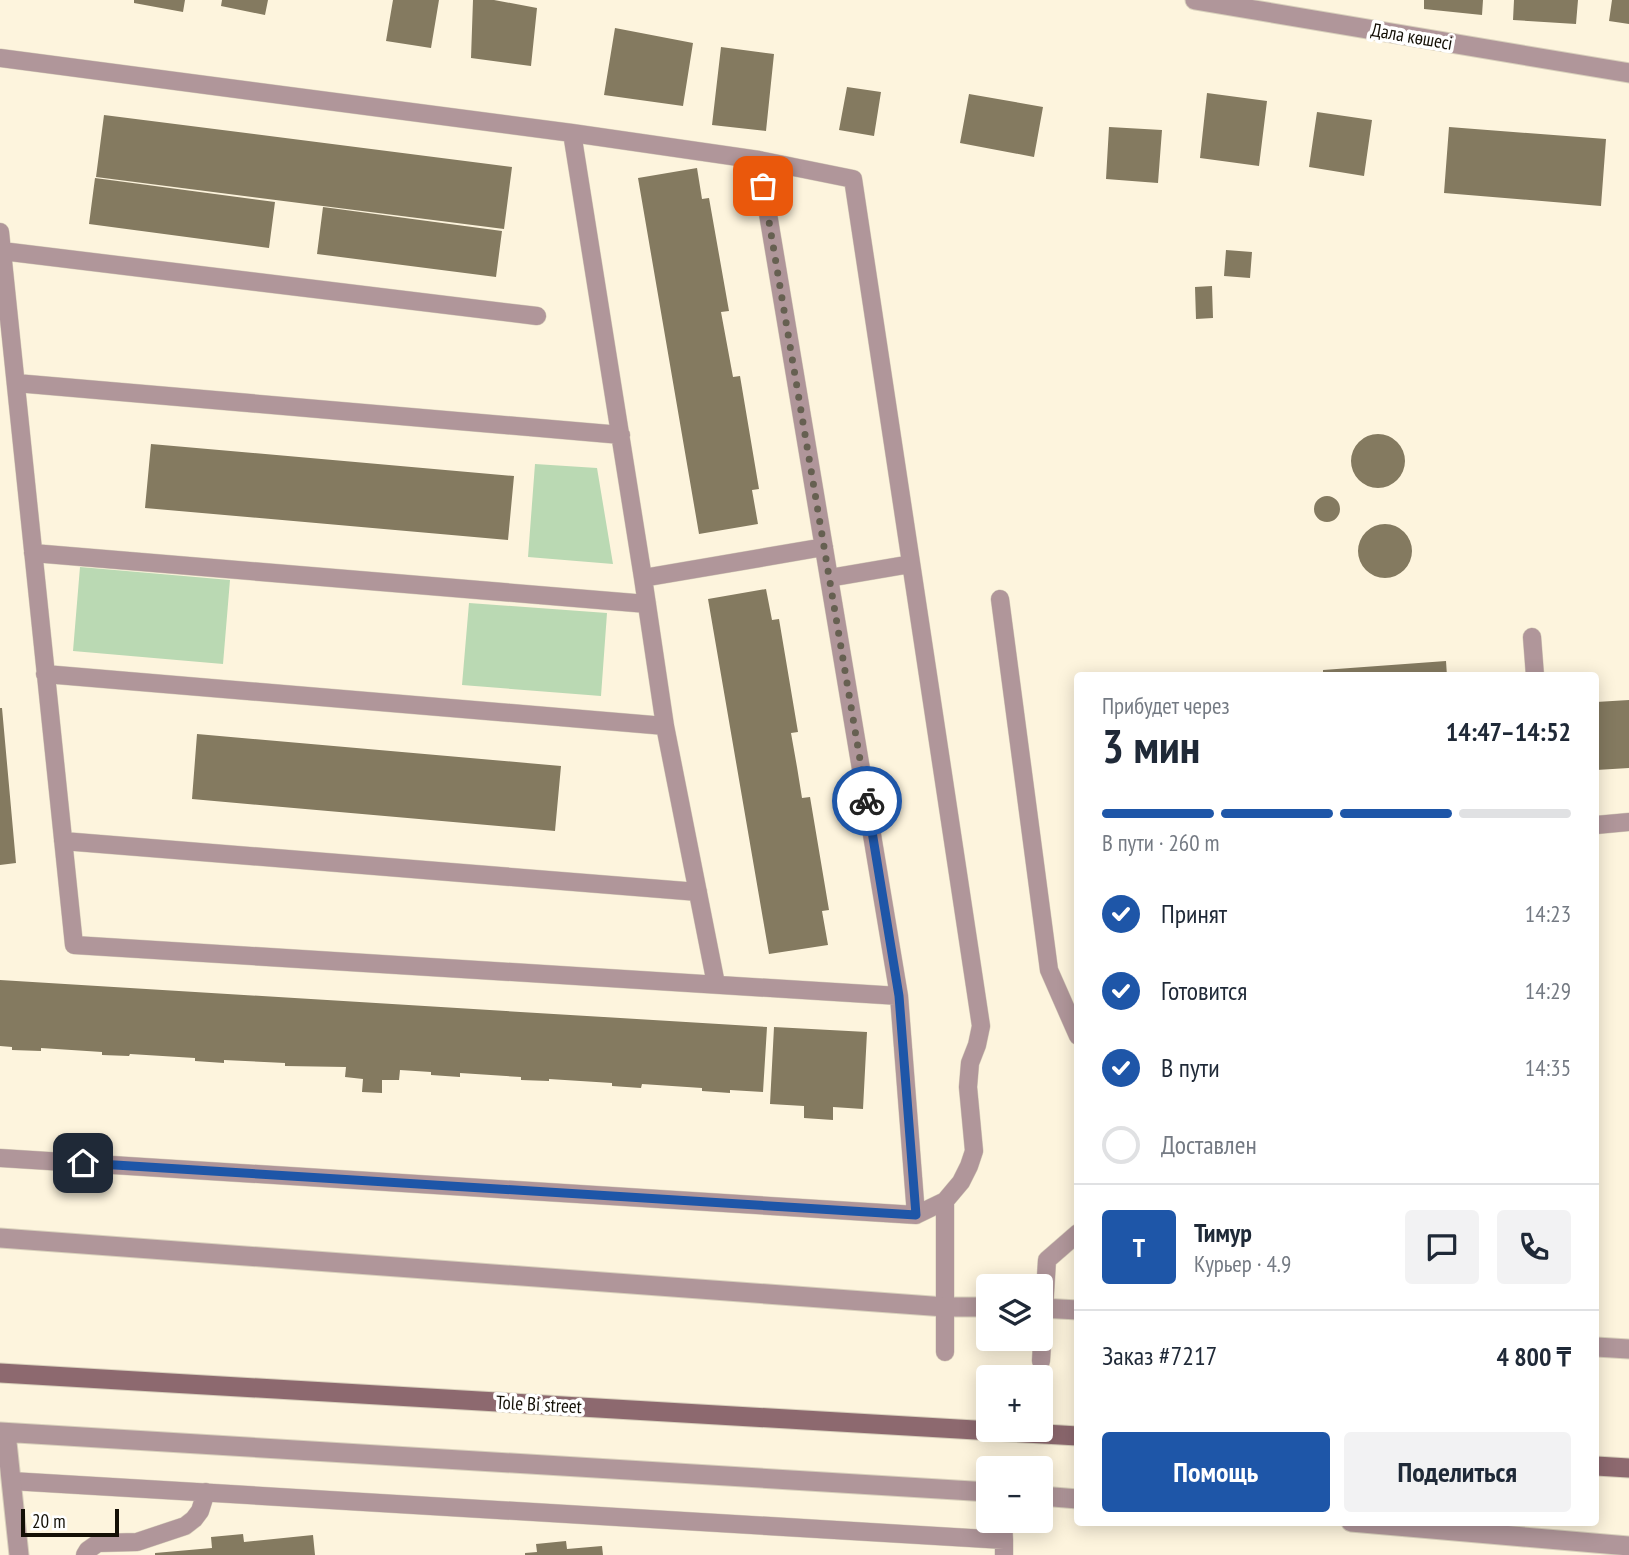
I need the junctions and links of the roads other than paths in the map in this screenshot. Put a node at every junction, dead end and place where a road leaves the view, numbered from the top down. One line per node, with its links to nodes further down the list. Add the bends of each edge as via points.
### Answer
1 (1195, 0): 3 (street, Дала көшесі)
2 (0, 58): 4 (lane)
3 (1629, 73)
4 (572, 132): 5 (lane); 10 (lane)
5 (759, 160): 11 (lane); 13 (lane, via 853,179)
6 (0, 232): 7 (lane)
7 (2, 251): 8 (lane); 9 (lane)
8 (537, 316)
9 (16, 383): 10 (lane); 12 (lane)
10 (621, 435): 14 (lane)
11 (824, 547): 14 (lane); 15 (lane)
12 (33, 553): 17 (lane); 20 (lane)
13 (911, 564): 15 (lane); 30 (lane, via 981,1026 968,1087 974,1151 961,1182)
14 (643, 578): 17 (lane)
15 (829, 578): 27 (lane)
16 (1000, 599): 28 (lane, via 1049,970)
17 (647, 604): 21 (lane)
18 (1532, 637): 19 (lane)
19 (1535, 672)
20 (45, 674): 21 (lane); 24 (lane)
21 (665, 726): 25 (lane)
22 (1629, 822): 23 (lane)
23 (1599, 825)
24 (62, 841): 25 (lane); 26 (lane, via 74,945)
25 (698, 892): 26 (lane)
26 (716, 984): 27 (lane)
27 (899, 996): 31 (lane)
28 (1074, 1027)
29 (0, 1158): 31 (lane)
30 (945, 1201): 31 (lane); 35 (lane)
31 (916, 1215)
32 (1074, 1237): 34 (lane, via 1047,1260)
33 (0, 1238): 35 (street)
34 (1046, 1274)
35 (945, 1307): 36 (street); 42 (lane)
36 (976, 1307)
37 (1053, 1309): 38 (street)
38 (1074, 1310)
39 (1599, 1347): 40 (street)
40 (1629, 1349)
41 (1041, 1351): 43 (lane)
42 (946, 1352)
43 (1041, 1361)
44 (0, 1373): 46 (main road, Tole Bi street)
45 (3, 1433): 49 (street); 50 (street)
46 (1074, 1436)
47 (1599, 1466): 48 (main road)
48 (1629, 1468)
49 (11, 1480): 51 (lane); 57 (street)
50 (976, 1491)
51 (206, 1492): 56 (lane); 58 (lane, via 200,1511 185,1526 137,1542 98,1543)
52 (1053, 1497): 53 (street)
53 (1074, 1499)
54 (1397, 1526): 55 (street)
55 (1629, 1546)
56 (1004, 1547)
57 (19, 1555)
58 (85, 1555)

